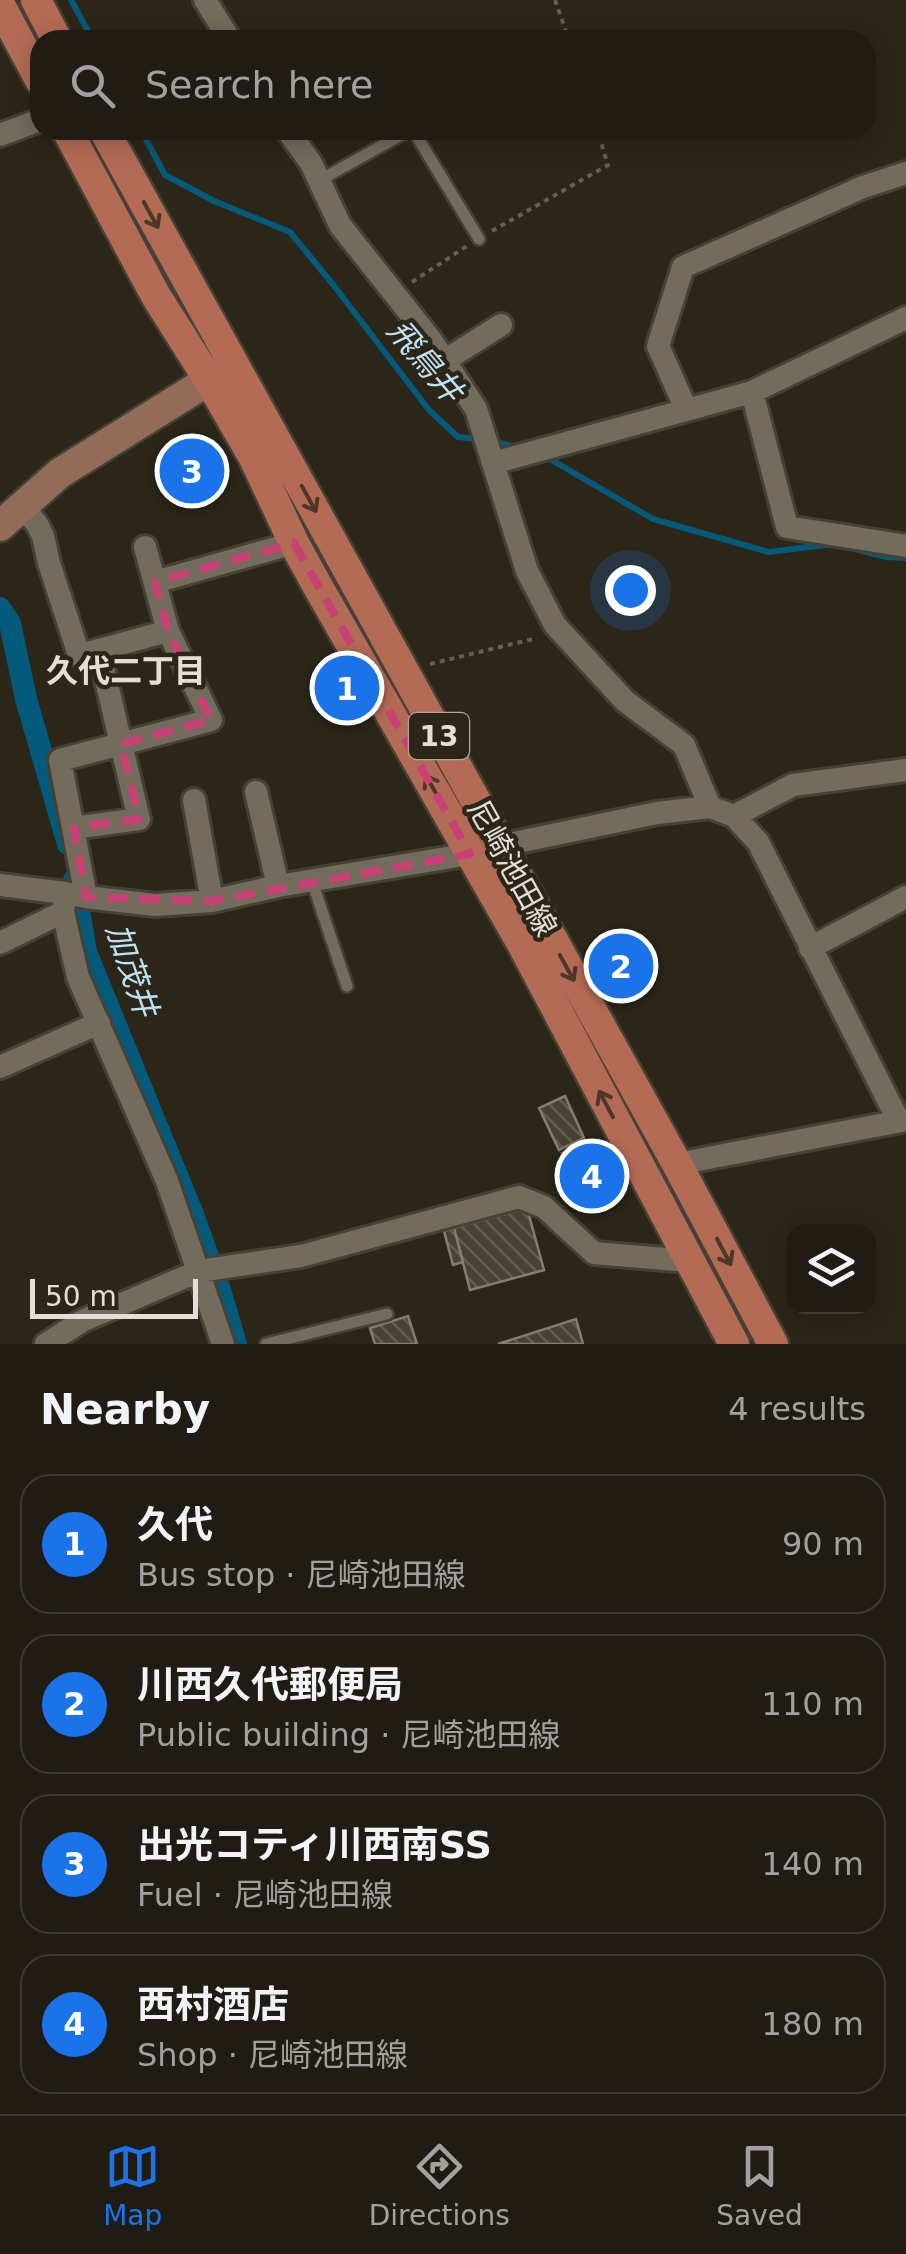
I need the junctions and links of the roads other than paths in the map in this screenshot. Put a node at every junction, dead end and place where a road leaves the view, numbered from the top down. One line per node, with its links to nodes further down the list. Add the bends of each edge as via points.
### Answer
1 (36, 0): 4 (main road)
2 (208, 1): 5 (street)
3 (0, 5): 6 (main road)
4 (52, 30)
5 (224, 30)
6 (30, 61)
7 (30, 124): 8 (street)
8 (0, 135)
9 (72, 140): 21 (main road, 尼崎池田線 / 13)
10 (110, 140): 20 (main road, 尼崎池田線 / 13, one-way to 20)
11 (294, 140): 15 (street)
12 (393, 140): 15 (lane)
13 (417, 140): 16 (lane)
14 (906, 173): 23 (street, via 682,267 658,346)
15 (320, 180): 19 (street, via 340,225)
16 (478, 239)
17 (906, 318): 22 (street)
18 (502, 326): 19 (street)
19 (444, 361): 24 (street, via 476,409)
20 (238, 370): 21 (street); 39 (main road, 尼崎池田線 / 13, one-way to 39)
21 (209, 380): 25 (street, via 60,473); 26 (main road, 尼崎池田線 / 13)
22 (752, 392): 23 (street); 27 (street, via 788,527)
23 (686, 409): 24 (street)
24 (493, 464): 36 (street, via 528,572 555,625 625,701 684,745)
25 (11, 516): 31 (street, via 37,524 43,536 79,656)
26 (294, 543): 29 (street); 39 (main road, 尼崎池田線 / 13, one-way to 26)
27 (906, 546)
28 (145, 547): 29 (street)
29 (155, 582): 30 (street)
30 (168, 631): 31 (street); 32 (street, via 211,720)
31 (99, 650): 32 (street)
32 (121, 744): 38 (street, via 60,760); 38 (street, via 139,820)
33 (906, 770): 37 (street, via 794,785)
34 (256, 792): 42 (street)
35 (194, 800): 45 (street)
36 (710, 806): 37 (street); 39 (street)
37 (734, 816): 47 (street, via 758,842)
38 (74, 828): 44 (street)
39 (485, 850): 40 (street); 52 (main road, 尼崎池田線 / 13, one-way to 52); 53 (main road, 尼崎池田線 / 13, one-way to 39, via 521,942)
40 (312, 881): 42 (street); 48 (lane)
41 (0, 885): 44 (street)
42 (278, 886): 45 (street)
43 (906, 897): 47 (street)
44 (71, 901): 45 (street); 46 (street); 49 (street, via 78,976)
45 (212, 901)
46 (0, 943)
47 (810, 948): 51 (street)
48 (347, 986)
49 (99, 1024): 50 (street); 54 (street)
50 (0, 1068)
51 (902, 1120): 52 (street)
52 (677, 1164): 60 (main road, 尼崎池田線 / 13, one-way to 60)
53 (689, 1261): 54 (street, via 594,1253 544,1208 519,1197 301,1256); 59 (main road, 尼崎池田線 / 13)
54 (198, 1271): 56 (street, via 82,1321); 57 (street)
55 (388, 1314): 58 (lane)
56 (46, 1344)
57 (222, 1344)
58 (266, 1344)
59 (734, 1344)
60 (773, 1344)

